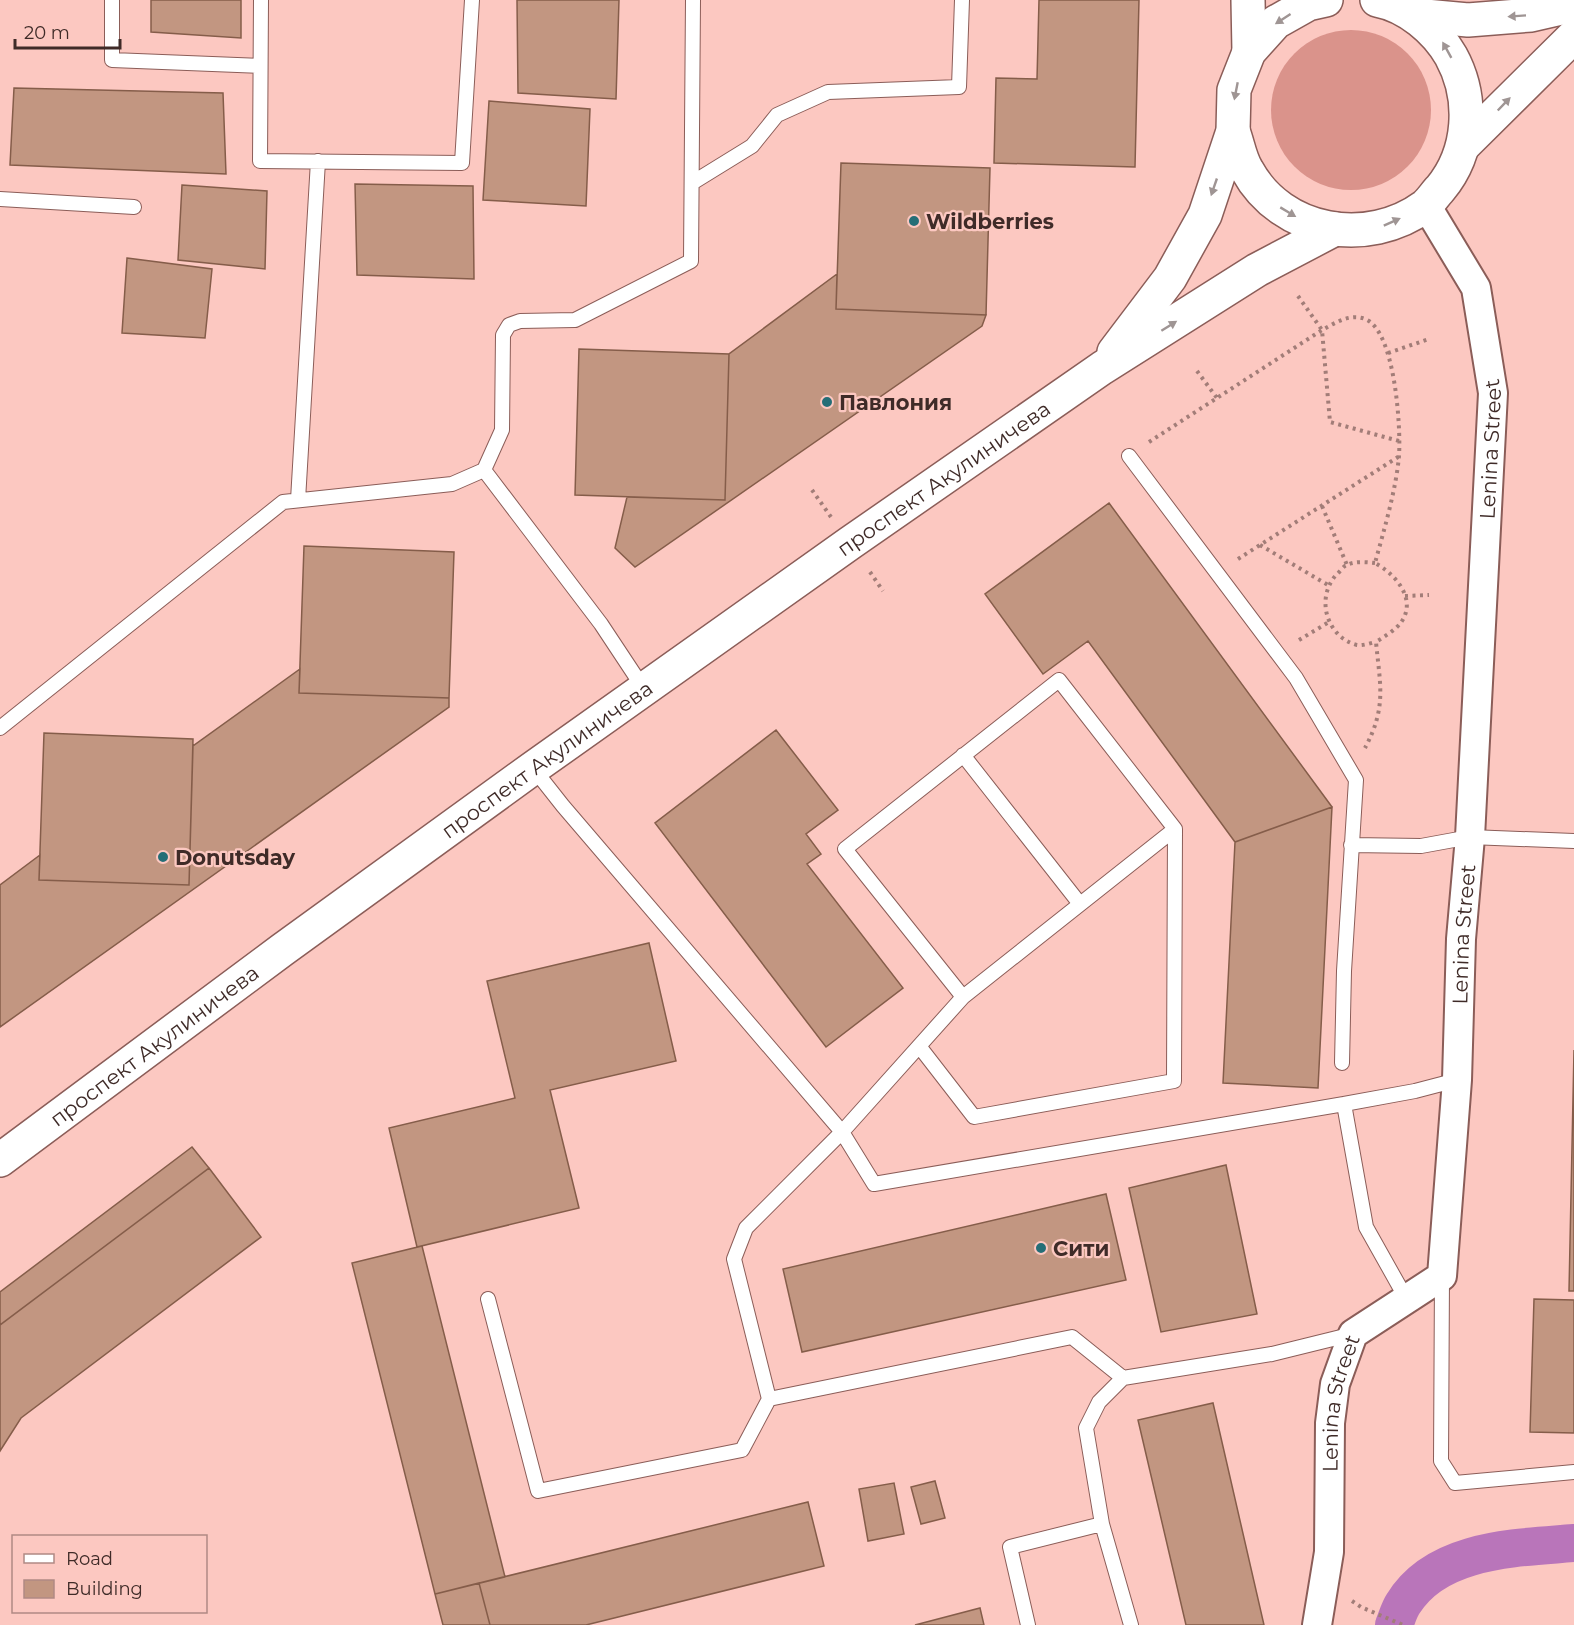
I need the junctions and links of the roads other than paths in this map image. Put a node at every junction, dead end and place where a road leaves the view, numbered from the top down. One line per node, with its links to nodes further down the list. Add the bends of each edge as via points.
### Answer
1 (112, 0): 13 (lane, via 112,60)
2 (261, 0): 13 (lane)
3 (472, 0): 16 (lane, via 462,163)
4 (693, 0): 17 (lane)
5 (962, 0): 17 (lane, via 959,87 828,92 777,115 752,146)
6 (1248, 0): 12 (main road)
7 (1326, 0): 12 (main road, one-way to 12, via 1308,4 1276,22)
8 (1377, 0): 10 (main road)
9 (1574, 5): 10 (main road, one-way to 10, via 1531,15 1468,20)
10 (1415, 15): 15 (main road, one-way to 10, via 1468,109 1460,72 1442,40)
11 (1574, 36): 15 (main road, one-way to 11)
12 (1249, 52): 14 (main road, one-way to 14, via 1234,90)
13 (260, 66): 16 (lane, via 260,160)
14 (1233, 131): 21 (main road, one-way to 21, via 1246,170 1272,202 1307,223); 22 (main road, one-way to 22, via 1205,215 1170,278)
15 (1463, 146): 19 (main road, via 1448,179)
16 (318, 161): 25 (lane)
17 (693, 183): 24 (lane, via 692,261 575,320 520,321 509,325 503,335 502,430)
18 (0, 199): 20 (lane)
19 (1426, 205): 21 (main road, one-way to 19, via 1347,232 1387,226); 31 (street, Lenina Street, via 1476,288 1494,393)
20 (134, 207)
21 (1335, 229): 22 (main road, проспект Акулиничева, one-way to 21, via 1257,270)
22 (1102, 368): 26 (main road, проспект Акулиничева)
23 (1129, 456): 33 (lane, via 1296,678 1356,780)
24 (484, 470): 25 (lane, via 452,484); 26 (lane, via 601,624)
25 (298, 500): 27 (lane, via 283,502)
26 (645, 689): 29 (main road, проспект Акулиничева)
27 (0, 728)
28 (963, 755): 30 (lane, via 1059,680); 34 (lane); 35 (lane, via 845,849)
29 (533, 768): 40 (lane); 41 (main road, проспект Акулиничева)
30 (1176, 829): 34 (lane); 36 (lane, via 1174,1081 974,1117)
31 (1470, 837): 32 (lane); 33 (lane, via 1421,846); 38 (street, Lenina Street, via 1461,939)
32 (1574, 841)
33 (1352, 845): 37 (lane)
34 (1080, 904): 35 (lane)
35 (963, 997): 36 (lane)
36 (919, 1046): 40 (lane)
37 (1342, 1063)
38 (1457, 1080): 39 (lane); 42 (street, Lenina Street)
39 (1344, 1104): 40 (lane, via 874,1184); 44 (lane, via 1366,1227)
40 (842, 1132): 47 (lane, via 746,1228 734,1259)
41 (0, 1160)
42 (1442, 1276): 44 (street, Lenina Street); 48 (lane, via 1441,1461 1455,1483)
43 (488, 1299): 47 (lane, via 538,1491 742,1450)
44 (1407, 1300): 45 (street, Lenina Street)
45 (1353, 1334): 46 (lane, via 1272,1354); 52 (street, Lenina Street, via 1335,1384 1330,1423 1329,1552)
46 (1123, 1378): 47 (lane, via 1072,1337); 49 (lane, via 1099,1402 1086,1428)
47 (770, 1398)
48 (1574, 1472)
49 (1102, 1524): 50 (lane, via 1010,1547); 51 (lane)
50 (1028, 1625)
51 (1131, 1625)
52 (1317, 1625)

